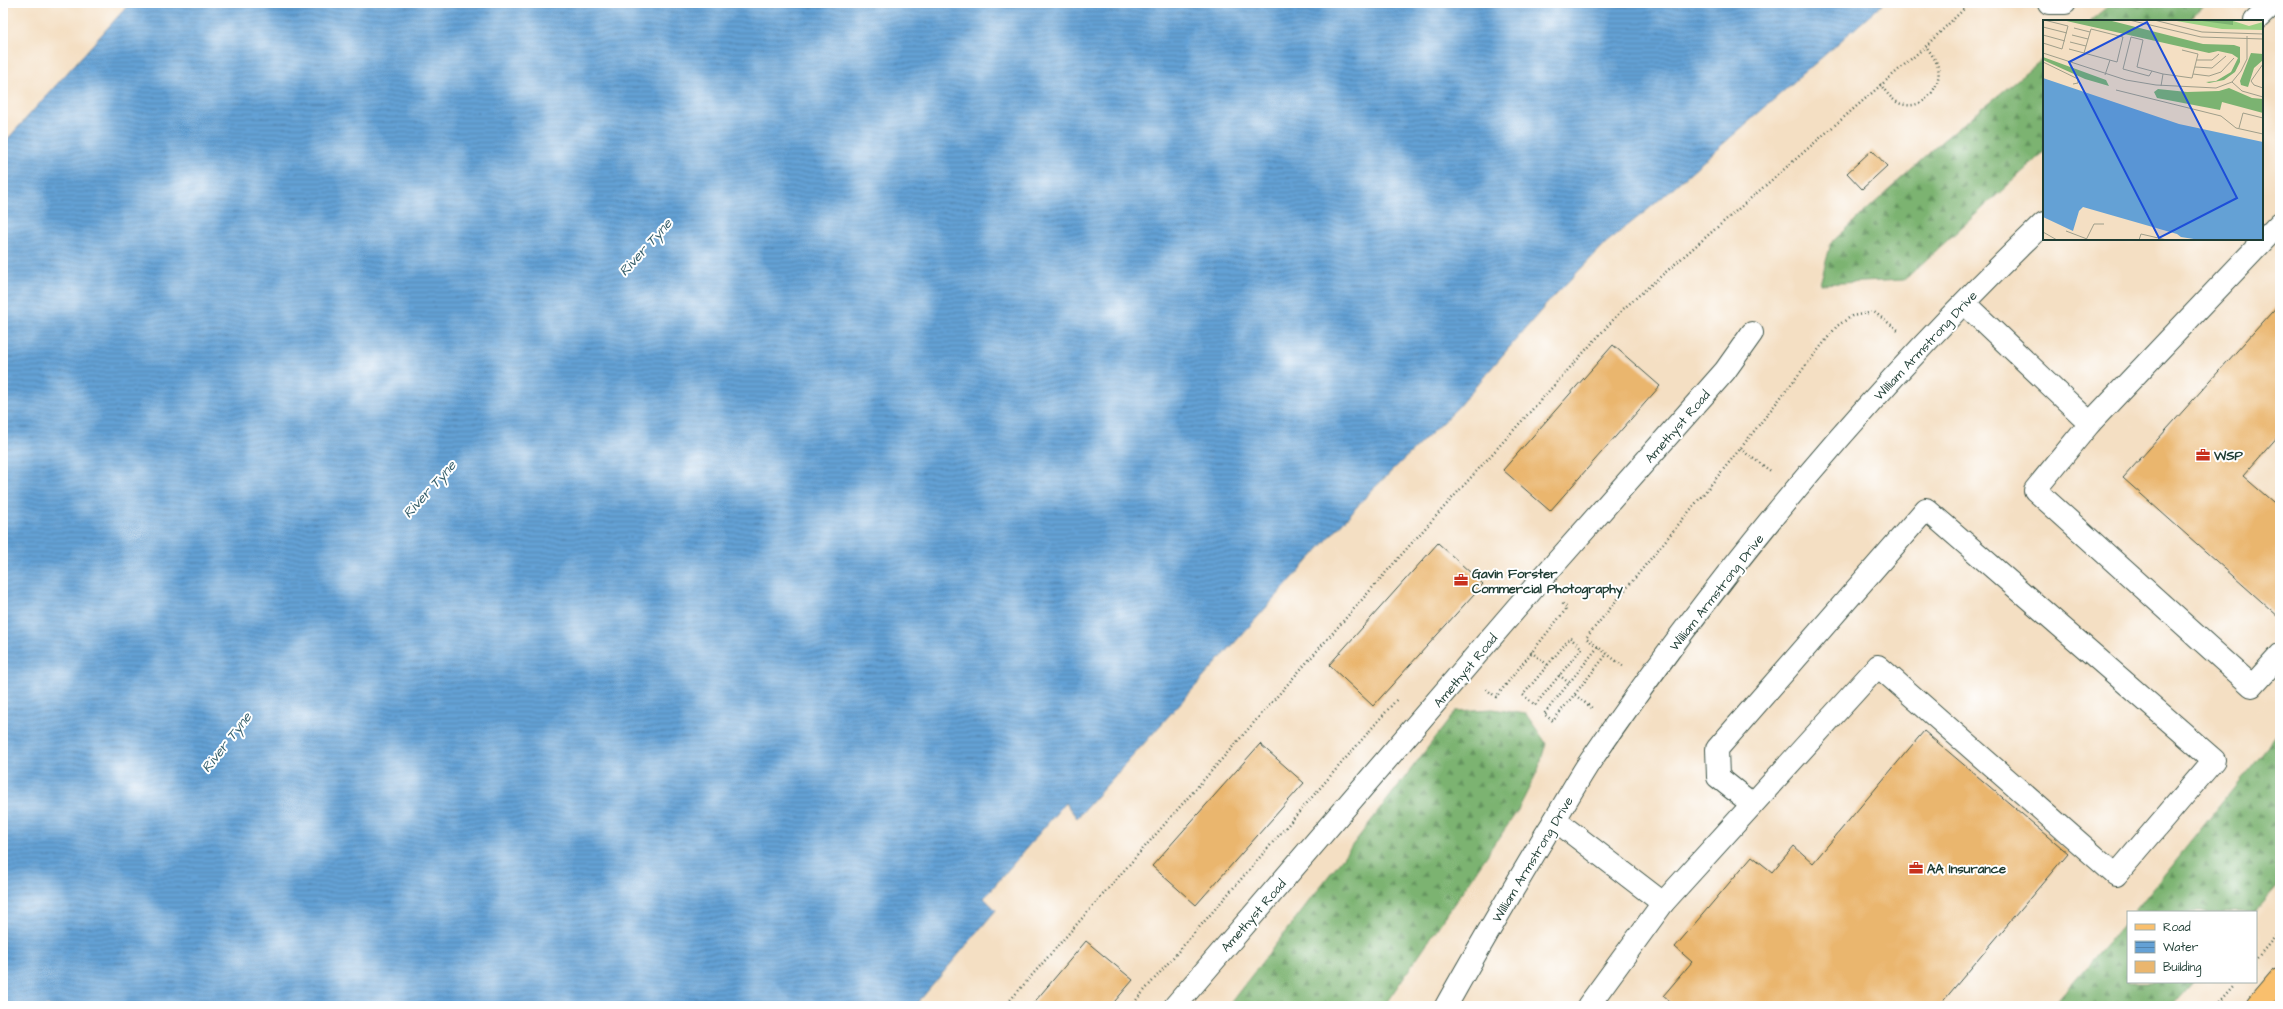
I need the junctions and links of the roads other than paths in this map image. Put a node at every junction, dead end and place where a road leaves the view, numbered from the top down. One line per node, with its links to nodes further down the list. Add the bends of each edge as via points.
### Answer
1 (2049, 3): 2 (street)
2 (2065, 3)
3 (2274, 3): 4 (street)
4 (2256, 20)
5 (2280, 223): 9 (street)
6 (2043, 224): 7 (street, William Armstrong Drive)
7 (1964, 303): 9 (street); 12 (street, William Armstrong Drive, via 1839,438 1796,489 1646,683 1586,769)
8 (1752, 333): 15 (street, Amethyst Road, via 1725,371 1538,583)
9 (2090, 423): 10 (street, via 2035,490 2252,686)
10 (2280, 655)
11 (1752, 804): 11 (street, via 1878,666 2116,875 2214,760 1926,509 1716,749 1718,777); 13 (street)
12 (1555, 820): 13 (street); 16 (street, William Armstrong Drive)
13 (1663, 903): 17 (street)
14 (2280, 979): 18 (main road)
15 (1175, 1006)
16 (1446, 1006)
17 (1588, 1006)
18 (2257, 1006)

